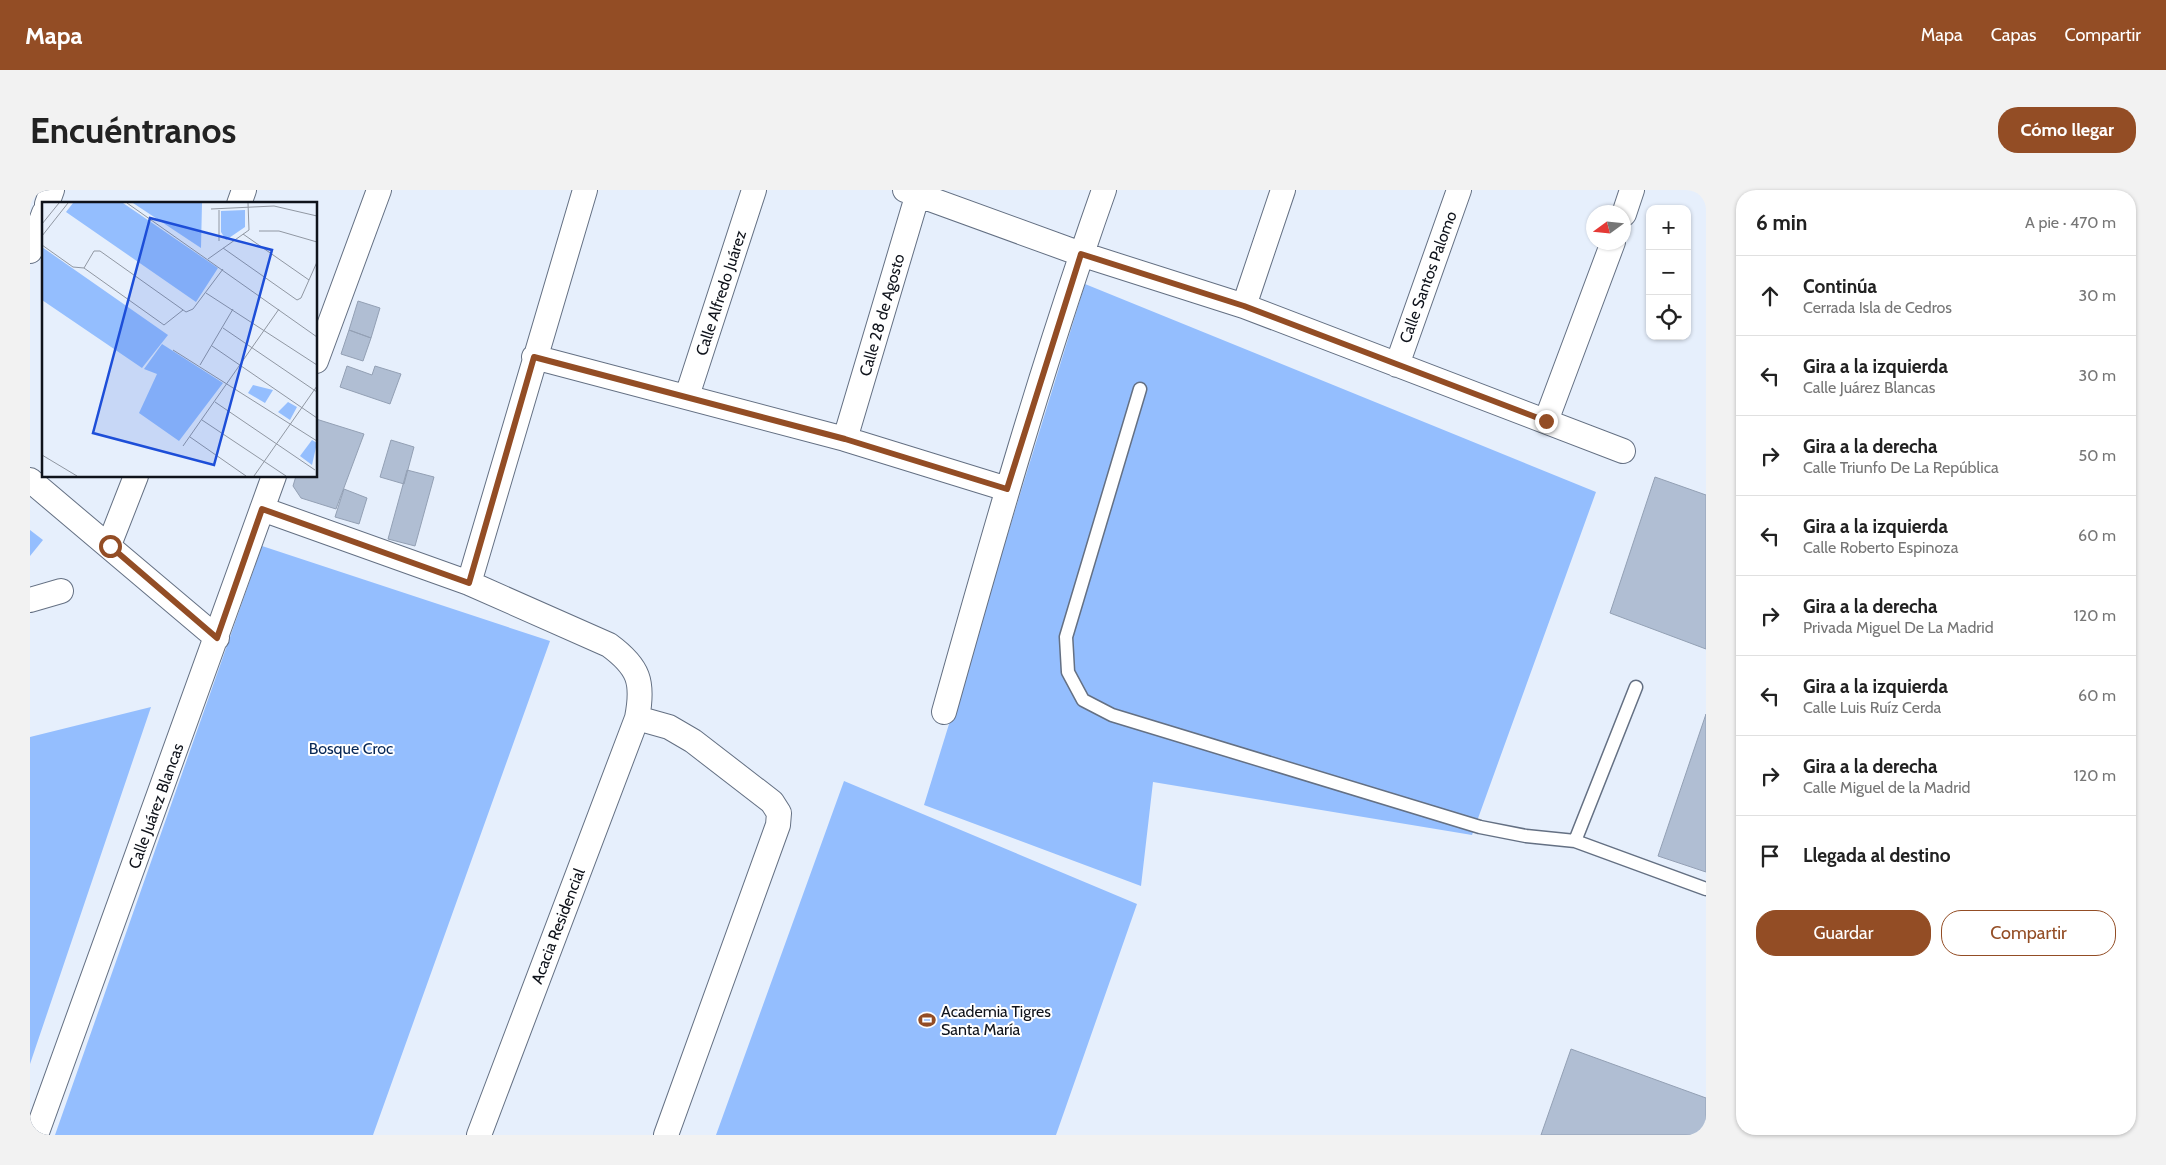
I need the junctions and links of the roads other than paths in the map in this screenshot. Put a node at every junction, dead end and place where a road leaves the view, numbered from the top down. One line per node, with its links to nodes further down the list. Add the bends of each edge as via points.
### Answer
1 (52, 190): 11 (street)
2 (244, 190): 12 (street)
3 (379, 190): 19 (street)
4 (585, 190): 20 (street)
5 (754, 190): 23 (street, Calle Alfredo Juárez)
6 (1104, 190): 17 (street)
7 (1283, 190): 18 (street)
8 (1459, 190): 21 (street, Calle Santos Palomo)
9 (1632, 190): 13 (street)
10 (914, 192): 17 (street); 25 (street, Calle 28 de Agosto)
11 (48, 202)
12 (240, 202)
13 (1627, 205)
14 (42, 218): 16 (street)
15 (1610, 250): 24 (street)
16 (30, 251)
17 (1081, 254): 18 (street); 30 (street)
18 (1244, 306): 21 (street)
19 (318, 356)
20 (534, 357): 23 (street); 33 (street)
21 (1397, 365): 24 (street)
22 (1140, 389): 40 (lane, via 1066,636 1068,672 1083,700 1112,715 1480,827)
23 (687, 396): 25 (street)
24 (1546, 421): 26 (street)
25 (845, 439): 30 (street)
26 (1623, 451)
27 (135, 478): 32 (street)
28 (273, 478): 31 (street, Calle Juárez Blancas)
29 (30, 480): 32 (street)
30 (1007, 489): 38 (street)
31 (262, 509): 33 (street, Acacia Residencial); 36 (street, Calle Juárez Blancas)
32 (110, 546): 36 (street)
33 (469, 583): 39 (street, Acacia Residencial, via 609,645 625,657 636,672 641,690)
34 (60, 591): 35 (street)
35 (30, 600)
36 (217, 638): 42 (street, Calle Juárez Blancas)
37 (1636, 687): 40 (lane)
38 (944, 712)
39 (637, 718): 43 (street, Acacia Residencial); 44 (street, via 669,727 693,741 772,802 779,813 778,825)
40 (1575, 841): 41 (lane)
41 (1706, 889)
42 (36, 1135)
43 (480, 1135)
44 (666, 1135)

